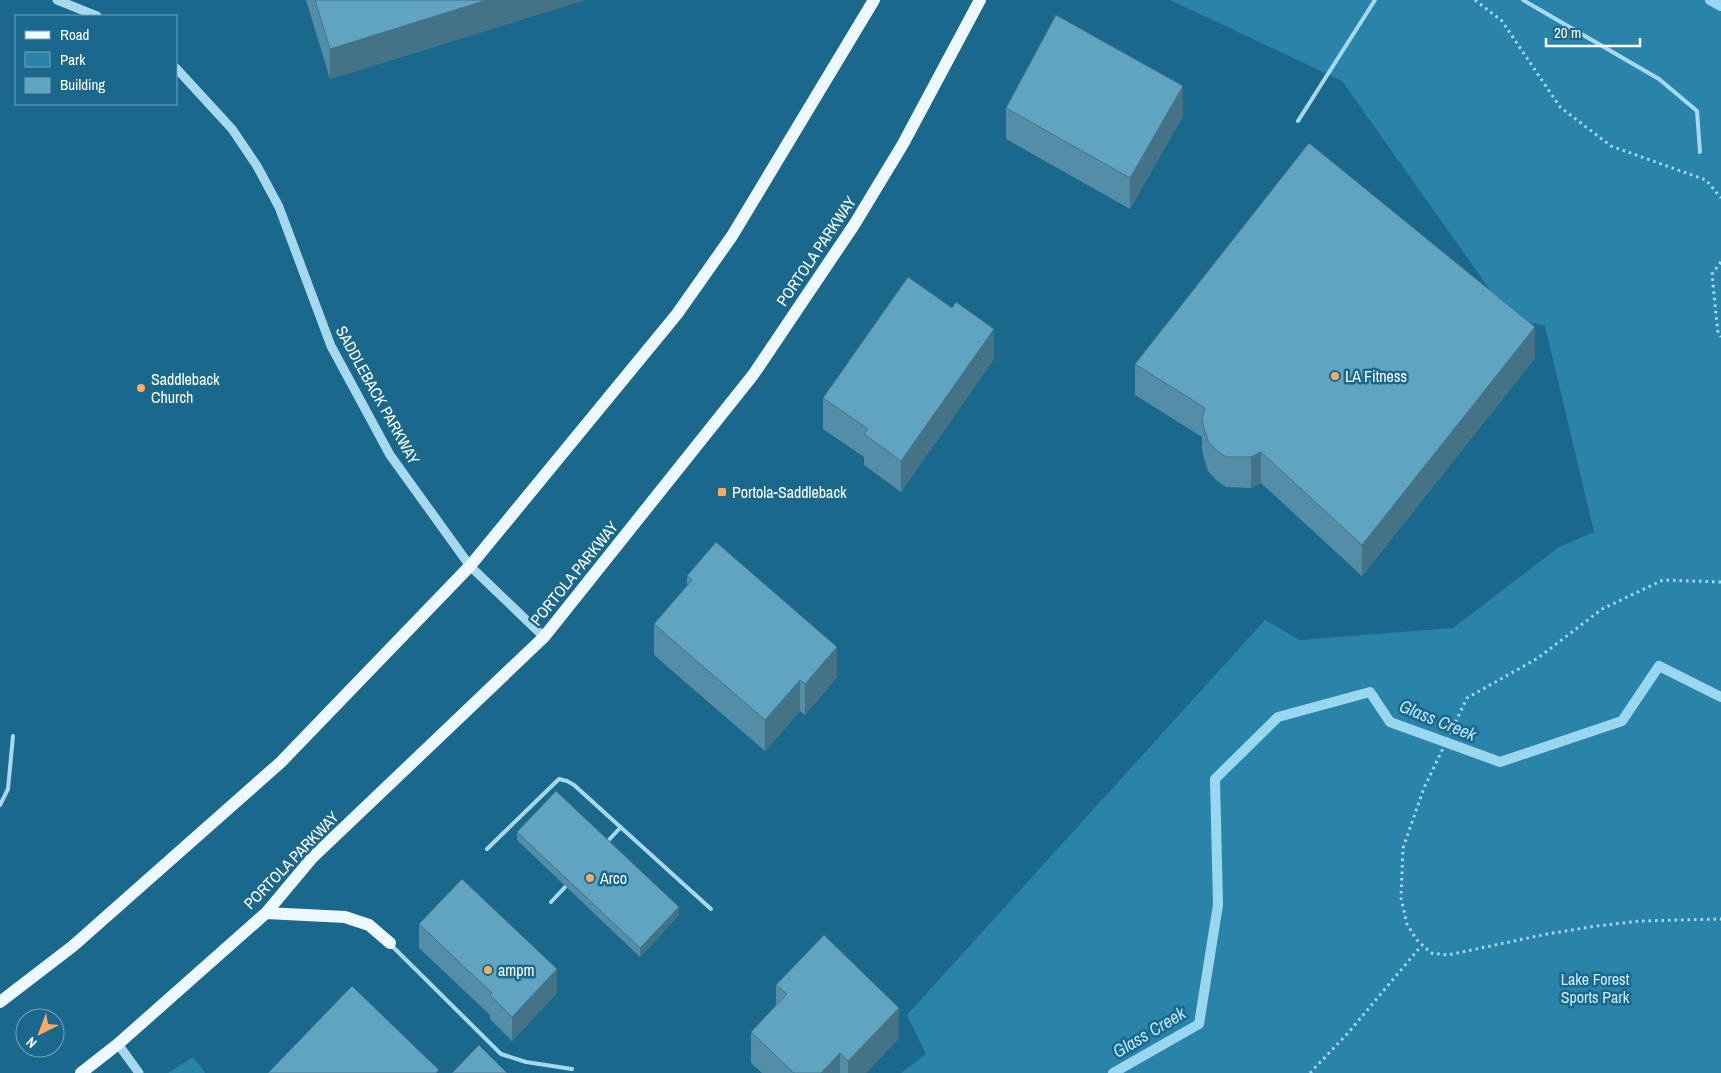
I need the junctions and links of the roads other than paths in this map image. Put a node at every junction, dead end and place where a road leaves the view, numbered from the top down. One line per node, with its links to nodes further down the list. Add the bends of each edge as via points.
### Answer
1 (57, 0): 6 (street)
2 (874, 0): 10 (main road, via 732,236 677,314)
3 (980, 0): 11 (main road, PORTOLA PARKWAY, via 904,144 753,375)
4 (1375, 0): 8 (lane)
5 (1524, 0): 9 (lane, via 1659,79 1697,111)
6 (94, 15)
7 (178, 70): 10 (street, SADDLEBACK PARKWAY, via 232,129 257,166 279,207 331,346 390,455)
8 (1298, 121)
9 (1700, 152)
10 (470, 566): 11 (street, SADDLEBACK PARKWAY); 22 (main road, via 281,762 73,946)
11 (544, 637): 20 (main road, PORTOLA PARKWAY, via 312,858)
12 (14, 736): 13 (lane, via 8,789)
13 (0, 805)
14 (621, 827): 15 (lane); 16 (lane, via 574,785 559,779); 19 (lane)
15 (602, 848)
16 (487, 849)
17 (570, 882): 18 (lane)
18 (550, 902)
19 (711, 908)
20 (266, 912): 21 (main road, via 345,917 369,925); 23 (main road, PORTOLA PARKWAY)
21 (390, 943): 24 (lane, via 501,1054 526,1062)
22 (0, 1002)
23 (118, 1044): 25 (main road, PORTOLA PARKWAY); 26 (street)
24 (572, 1069)
25 (82, 1073)
26 (139, 1073)

